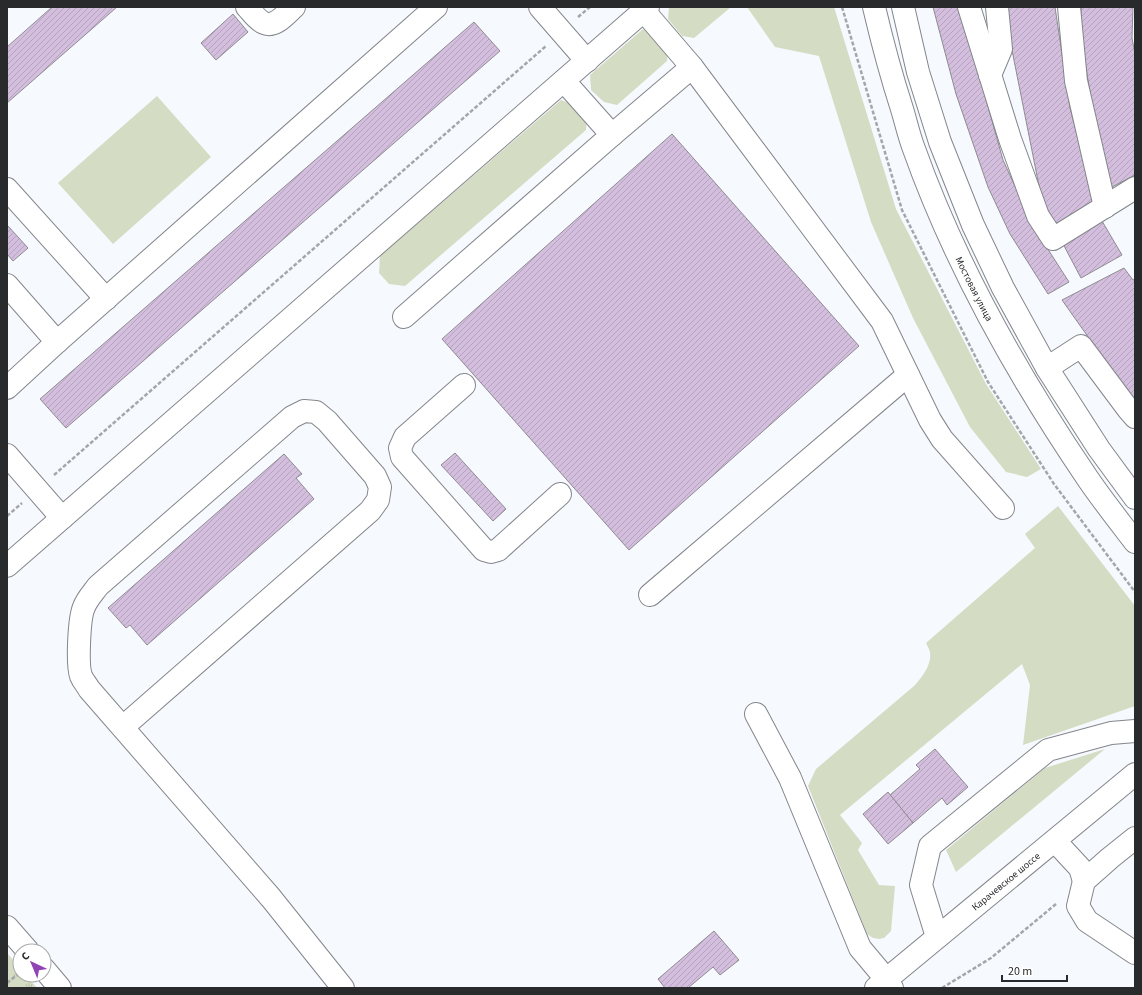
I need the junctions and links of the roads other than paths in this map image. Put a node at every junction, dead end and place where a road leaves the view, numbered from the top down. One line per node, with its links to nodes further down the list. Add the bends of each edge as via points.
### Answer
1 (247, 7): 2 (main road, via 263,23 270,24 278,22)
2 (294, 7)
3 (540, 7): 11 (main road)
4 (874, 7): 33 (main road, Мостовая улица, via 913,148 942,222 974,289 1011,358 1042,408 1089,480)
5 (903, 7): 23 (main road, via 918,72 943,149 1003,288)
6 (969, 7): 13 (main road)
7 (996, 7): 13 (main road, via 1001,49)
8 (1069, 7): 18 (main road, via 1076,81)
9 (646, 9): 11 (main road); 12 (main road)
10 (428, 10): 20 (main road)
11 (587, 60): 14 (main road)
12 (692, 67): 15 (main road); 24 (main road, via 882,321)
13 (990, 75): 18 (main road, via 1038,216 1053,239)
14 (564, 81): 15 (main road); 32 (main road)
15 (612, 135): 21 (main road)
16 (1135, 188): 18 (main road)
17 (7, 189): 20 (main road)
18 (1105, 207)
19 (7, 285): 22 (main road)
20 (106, 299): 22 (main road)
21 (404, 317)
22 (57, 342): 26 (main road)
23 (1048, 368): 27 (main road, via 1081,346); 30 (main road, via 1099,449)
24 (908, 375): 31 (main road, via 942,439); 35 (main road)
25 (464, 384): 29 (main road, via 405,437 400,448 407,463 484,550 491,552 498,550)
26 (7, 388)
27 (1135, 416)
28 (11, 467): 32 (main road, via 38,490)
29 (560, 494)
30 (1135, 498)
31 (1003, 508)
32 (62, 518): 34 (main road)
33 (1135, 542)
34 (7, 566)
35 (650, 595)
36 (756, 714): 48 (main road, via 790,778 860,948)
37 (122, 727): 37 (main road, via 80,676 81,618 88,598 104,581 292,417 304,411 316,412 375,476 380,487 378,500 370,511); 50 (main road, via 271,898)
38 (1135, 731): 44 (main road, via 1111,733 1048,750 930,846 921,885)
39 (1135, 774): 41 (main road, Карачевское шоссе)
40 (1135, 838): 42 (main road)
41 (1055, 841): 42 (main road, via 1080,868); 44 (main road, Карачевское шоссе)
42 (1084, 881): 46 (main road, via 1078,906 1087,921)
43 (7, 927): 45 (main road)
44 (937, 937): 48 (main road, Карачевское шоссе)
45 (21, 943)
46 (1135, 953)
47 (52, 978): 49 (main road)
48 (884, 985)
49 (60, 988)
50 (343, 988)

